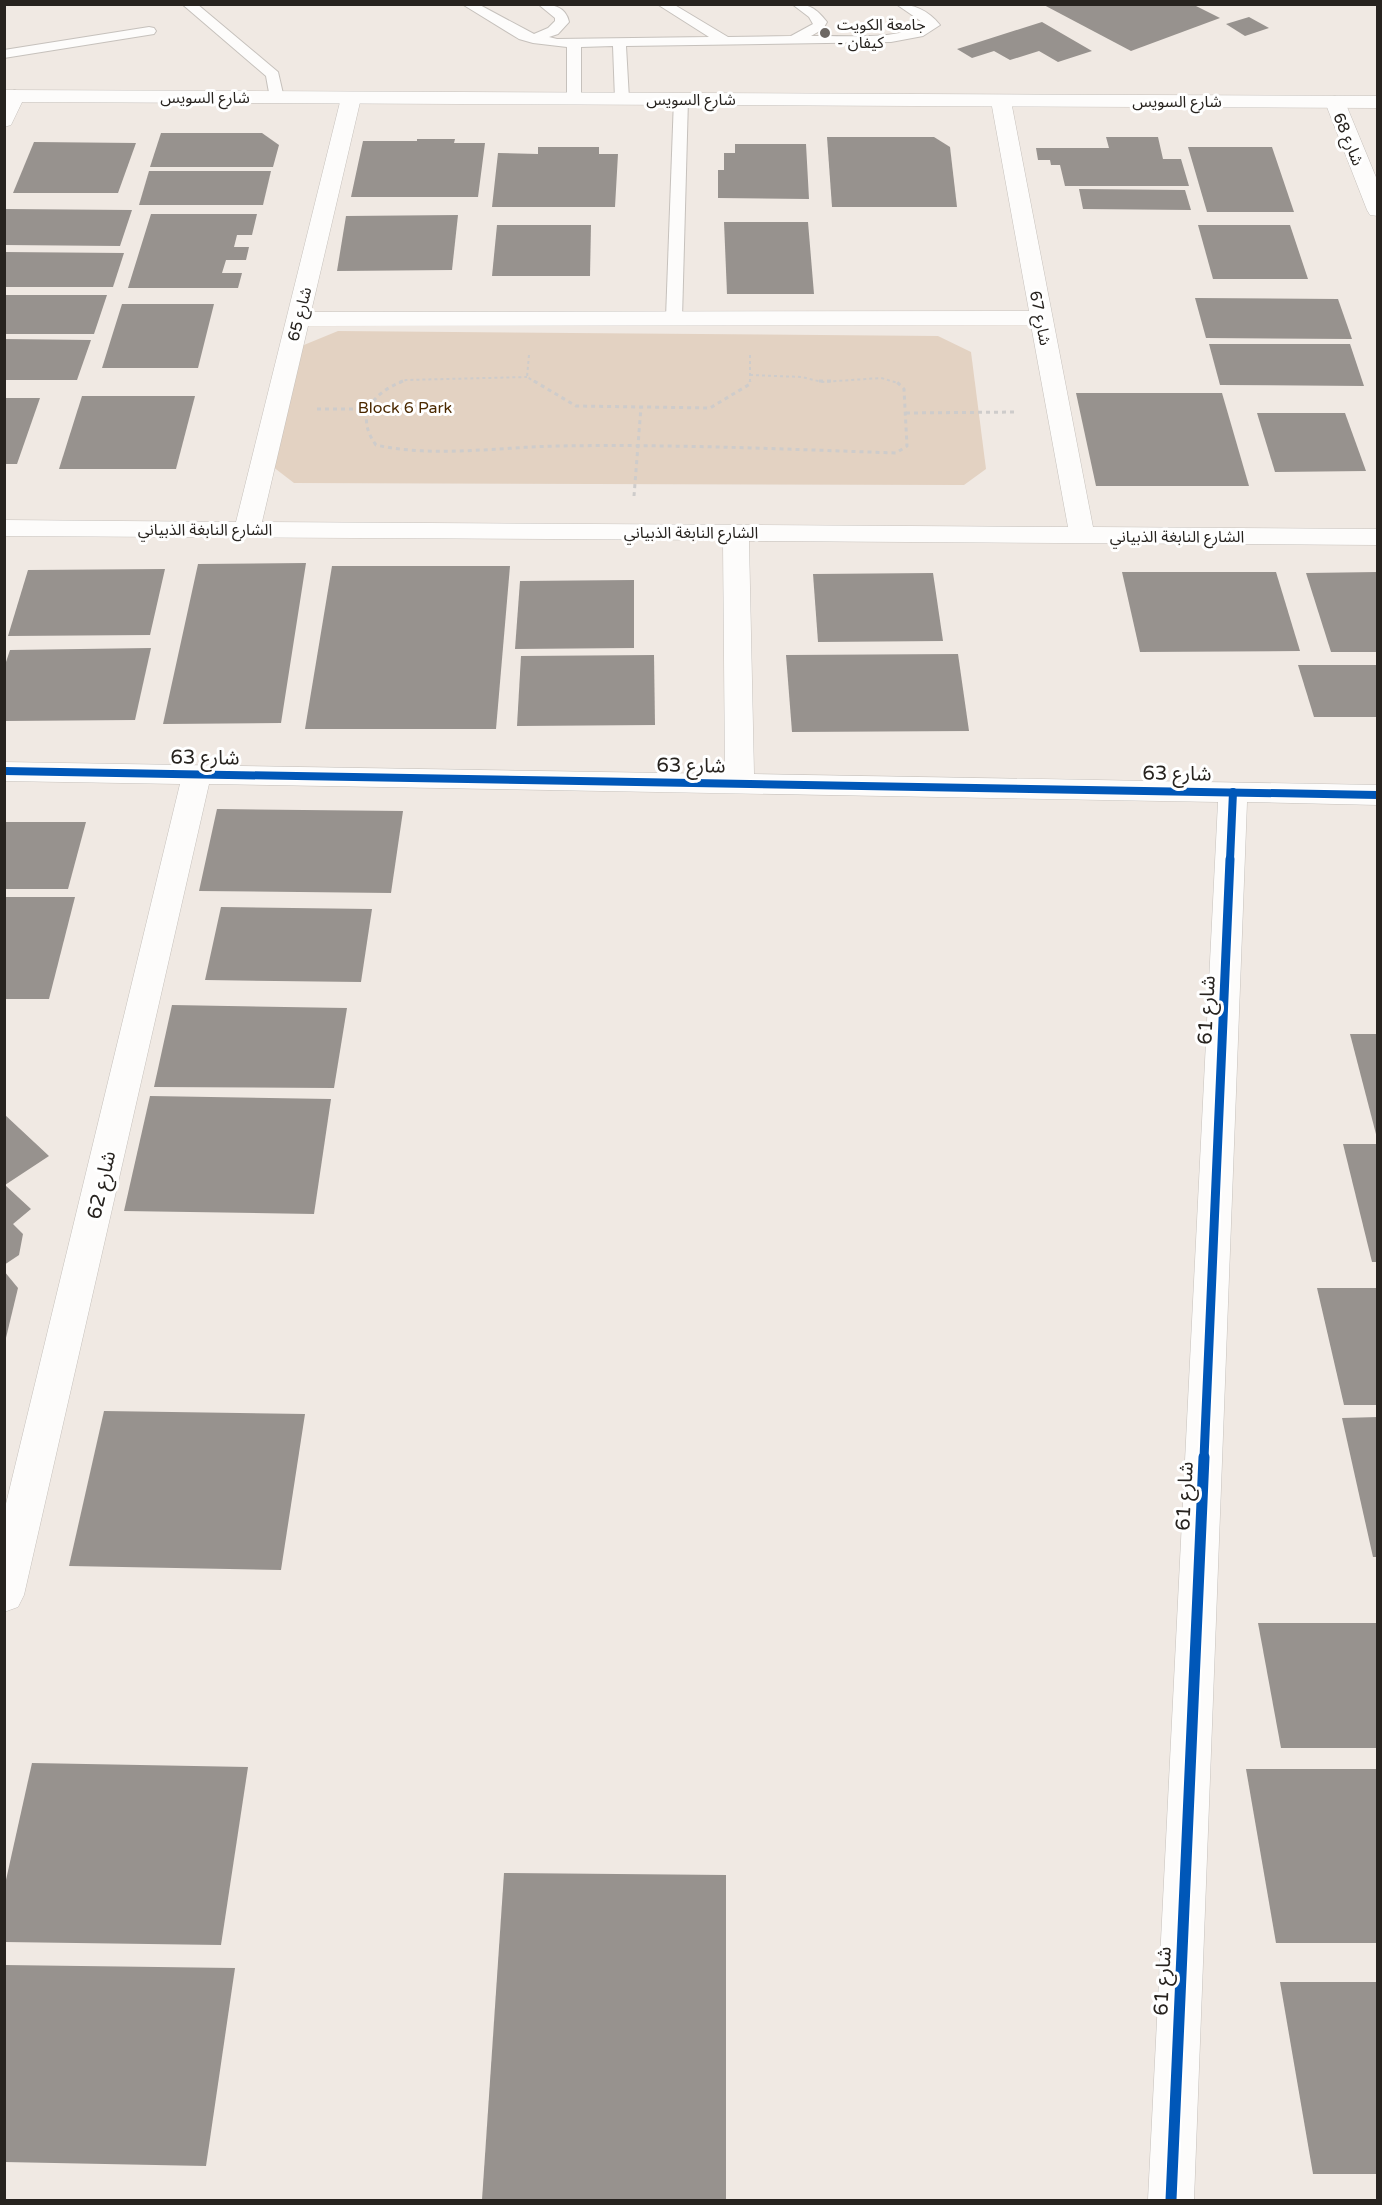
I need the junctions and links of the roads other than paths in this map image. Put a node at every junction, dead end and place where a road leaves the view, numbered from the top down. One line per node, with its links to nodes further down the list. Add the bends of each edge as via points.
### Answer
1 (188, 4): 15 (lane, via 273,75)
2 (468, 4): 8 (lane)
3 (544, 4): 8 (lane, via 561,16 562,22 553,31)
4 (663, 4): 10 (lane)
5 (798, 4): 9 (lane, via 820,22)
6 (902, 4): 9 (lane, via 933,25 898,37)
7 (149, 31): 13 (lane)
8 (533, 39): 12 (lane)
9 (794, 40): 10 (lane)
10 (725, 41): 11 (lane)
11 (619, 42): 12 (lane); 18 (lane)
12 (574, 43): 17 (lane)
13 (4, 54)
14 (10, 96): 15 (street, شارع السويس); 23 (street)
15 (277, 98): 16 (street, شارع السويس)
16 (351, 98): 17 (street, شارع السويس); 27 (street, شارع 65)
17 (574, 99): 18 (street, شارع السويس)
18 (622, 99): 19 (street, شارع السويس)
19 (681, 99): 20 (street, شارع السويس); 25 (lane)
20 (1001, 101): 21 (street, شارع السويس); 26 (street, شارع 67)
21 (1335, 102): 22 (street, شارع السويس); 24 (street, شارع 68)
22 (1377, 102)
23 (4, 122)
24 (1377, 210)
25 (674, 318): 26 (street); 27 (street)
26 (1041, 318): 31 (street, شارع 67)
27 (298, 319): 29 (street, شارع 65)
28 (4, 528): 29 (street, الشارع النابغة الذبياني)
29 (247, 529): 30 (street, الشارع النابغة الذبياني)
30 (735, 533): 31 (street, الشارع النابغة الذبياني); 35 (street, شارع 63)
31 (1082, 535): 32 (street, الشارع النابغة الذبياني)
32 (1377, 537)
33 (4, 771): 34 (street, شارع 63)
34 (197, 775): 35 (street, شارع 63); 38 (street, شارع 62)
35 (740, 783): 36 (street, شارع 63)
36 (1233, 792): 37 (street, شارع 63); 39 (street, شارع 61)
37 (1377, 795)
38 (4, 1595)
39 (1171, 2200)

